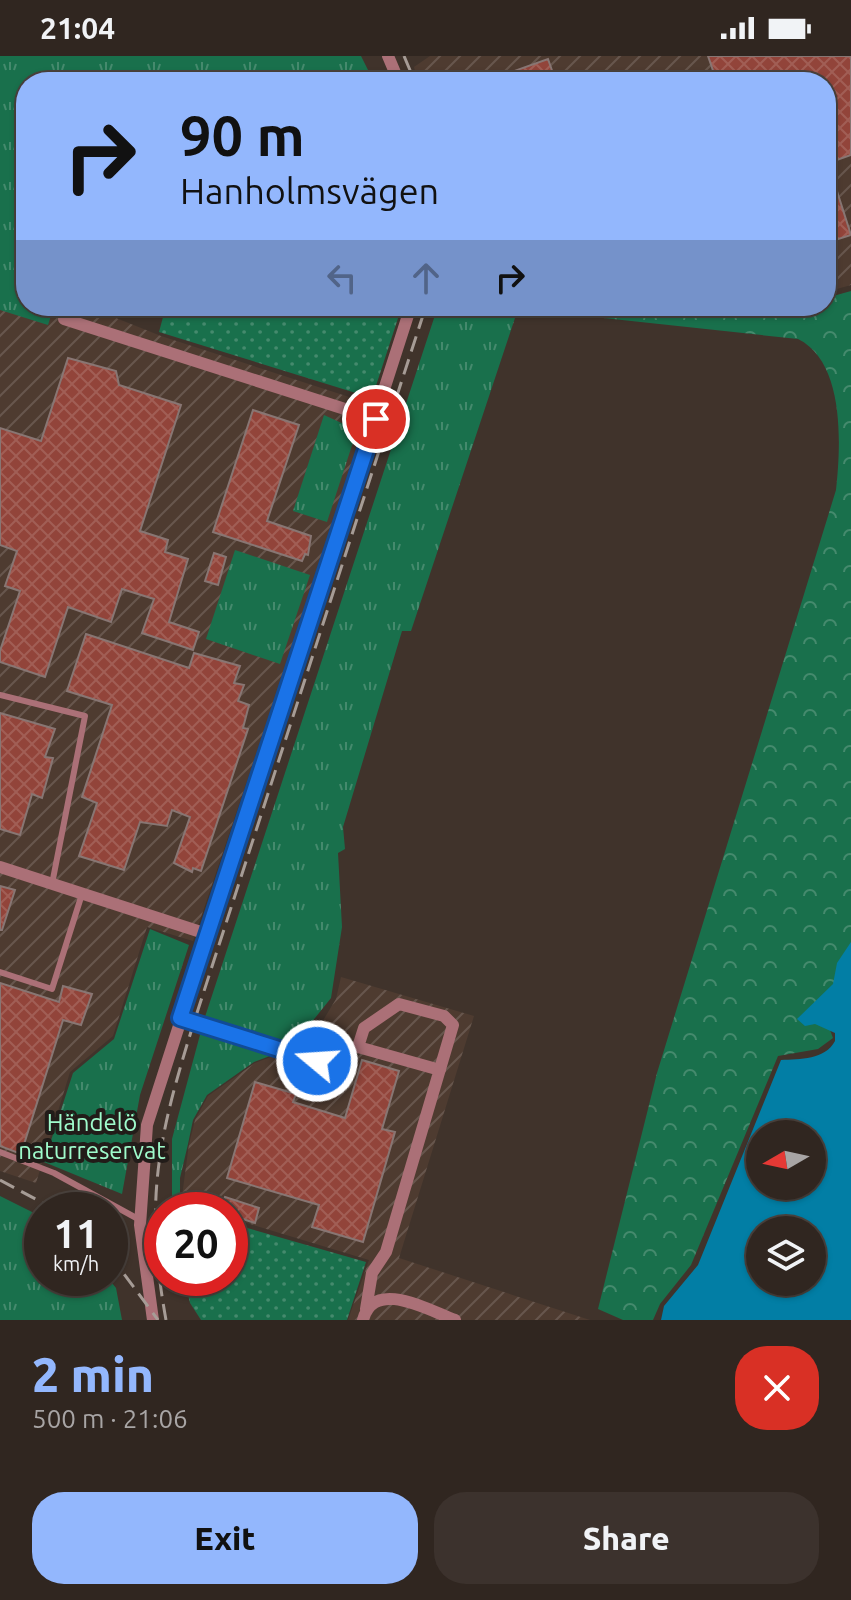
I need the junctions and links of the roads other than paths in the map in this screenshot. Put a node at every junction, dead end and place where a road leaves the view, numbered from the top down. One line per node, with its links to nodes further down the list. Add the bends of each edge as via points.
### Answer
1 (408, 316): 3 (street)
2 (64, 319): 3 (street)
3 (376, 419): 8 (street)
4 (0, 695): 6 (lane, via 85,716)
5 (0, 867): 6 (street)
6 (52, 884): 7 (street)
7 (82, 894): 8 (street); 9 (lane, via 52,989)
8 (207, 934): 10 (street)
9 (0, 972)
10 (180, 1018): 11 (lane); 14 (street, via 147,1125)
11 (317, 1061)
12 (440, 1070): 12 (street, via 453,1025 444,1016 399,1004 364,1028 358,1047); 15 (street, via 386,1252 372,1273)
13 (0, 1152): 14 (lane, via 54,1173)
14 (140, 1220): 16 (street)
15 (365, 1314): 17 (street, via 381,1298 393,1298)
16 (153, 1320)
17 (455, 1320)

